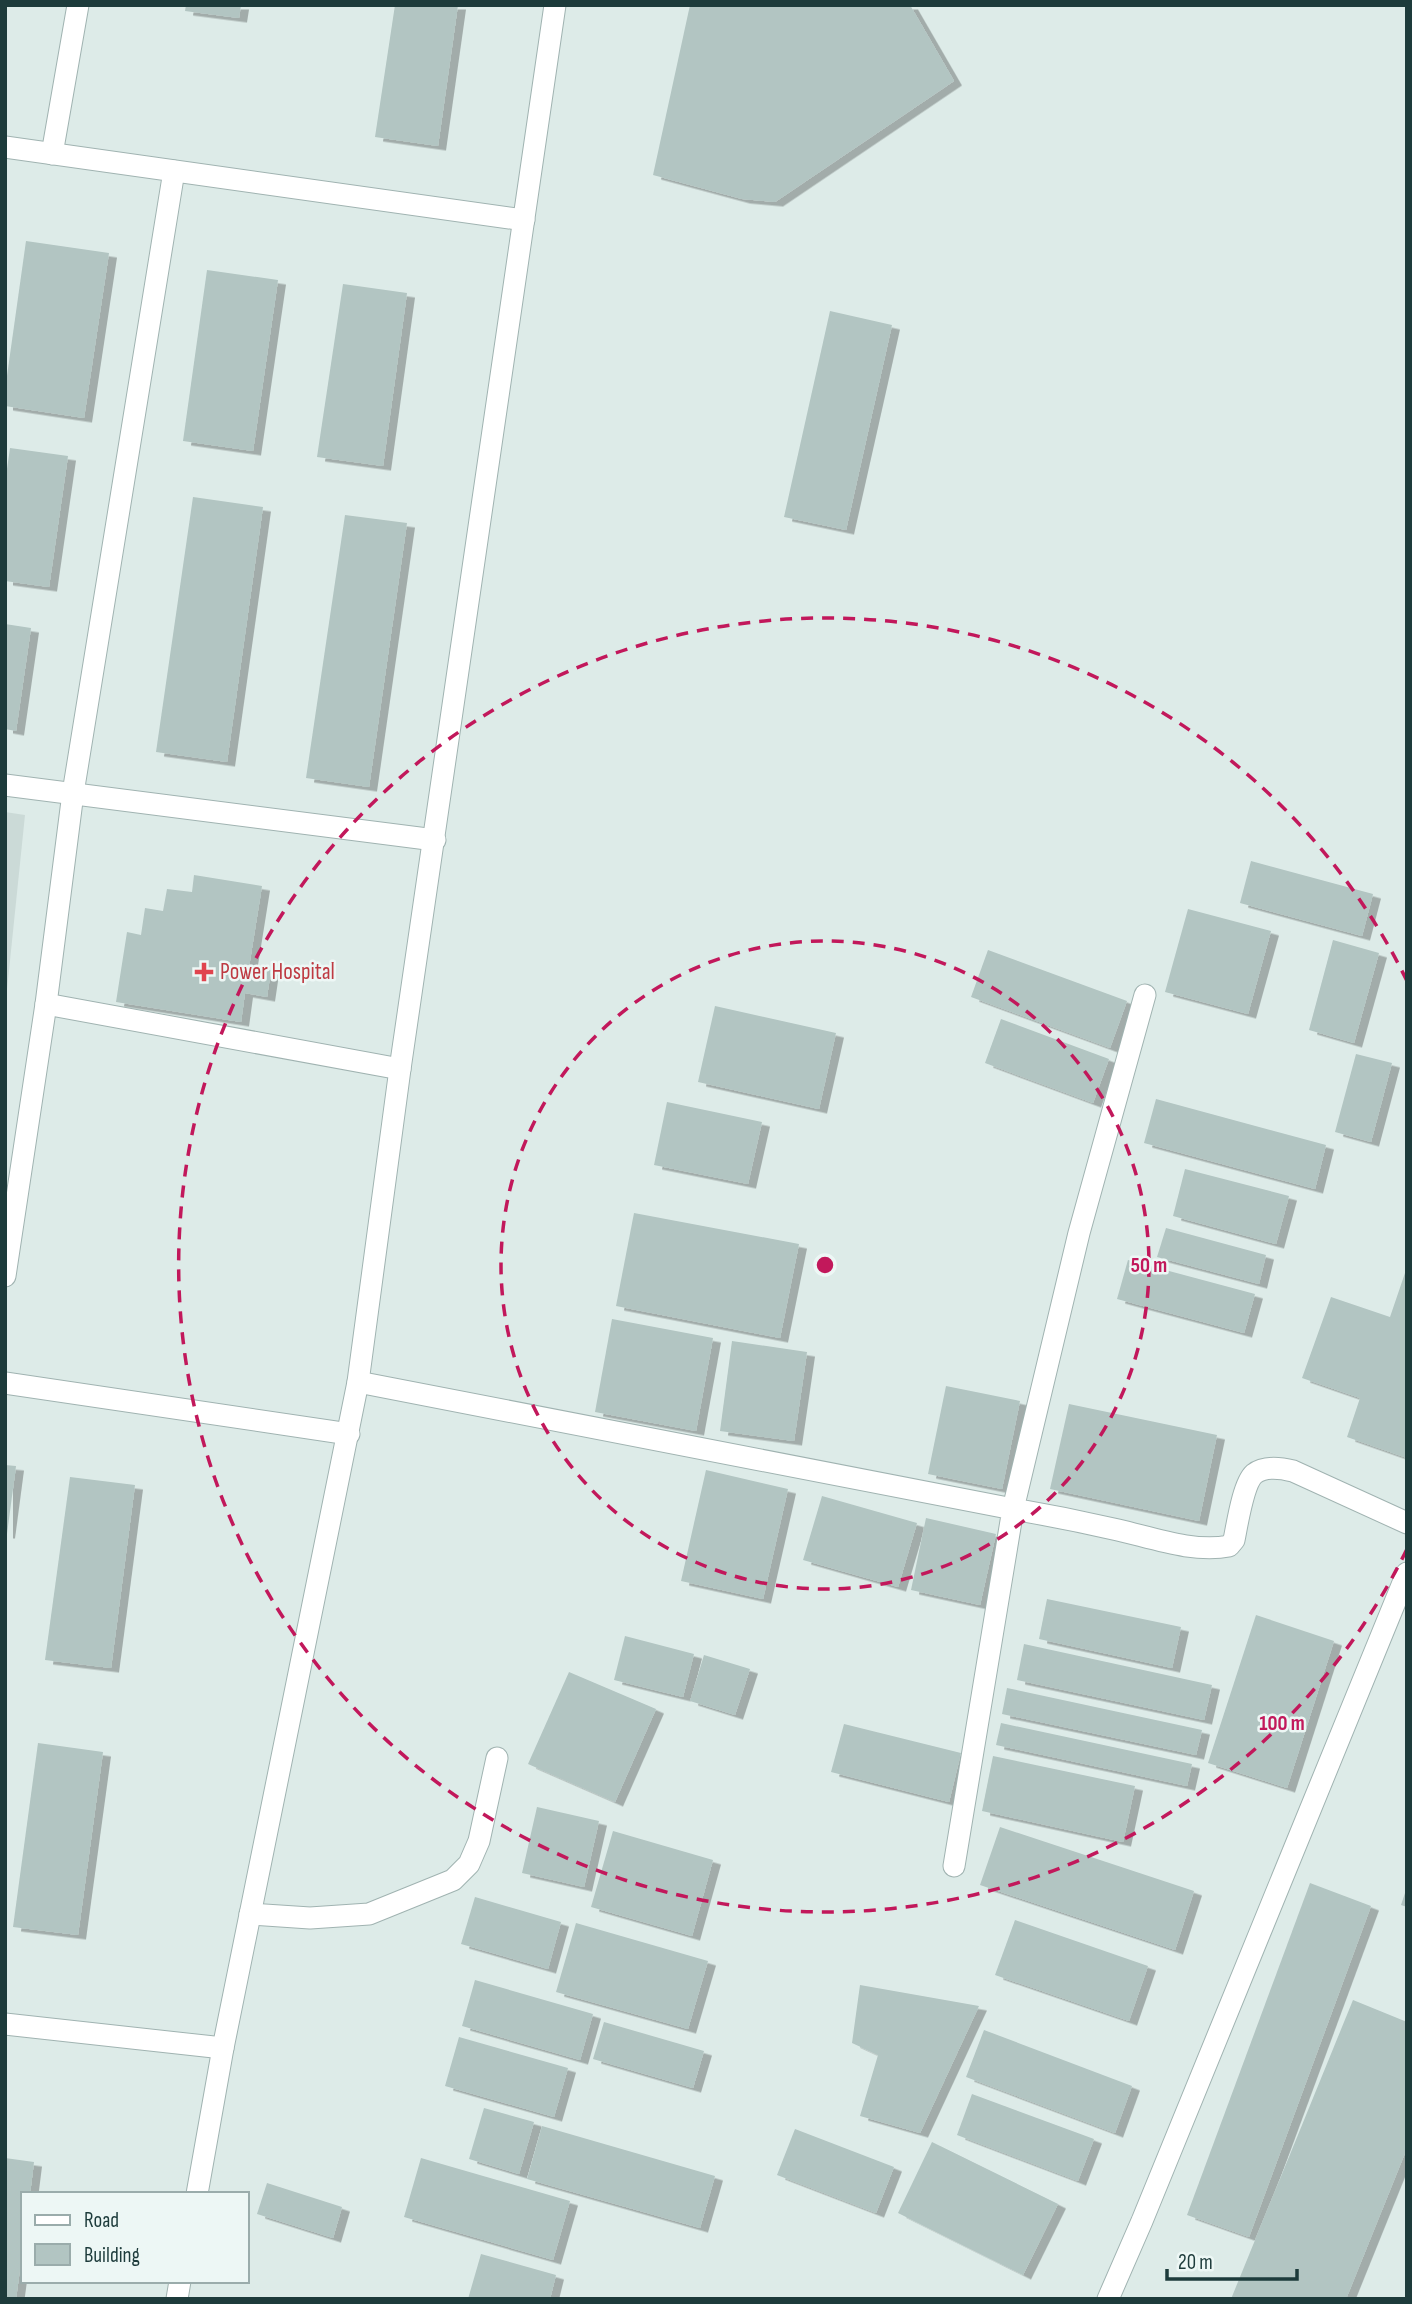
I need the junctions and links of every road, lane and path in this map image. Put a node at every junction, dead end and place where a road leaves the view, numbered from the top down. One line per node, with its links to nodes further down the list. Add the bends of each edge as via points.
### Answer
1 (78, 5): 4 (street)
2 (555, 5): 6 (street)
3 (5, 147): 4 (street)
4 (52, 153): 5 (street)
5 (174, 171): 6 (street); 8 (street)
6 (524, 220): 9 (street)
7 (5, 785): 8 (street)
8 (73, 793): 9 (street); 11 (street)
9 (435, 840): 12 (street)
10 (1145, 995): 17 (street, via 1079,1233)
11 (46, 1004): 12 (street); 13 (street)
12 (400, 1069): 15 (street)
13 (5, 1276)
14 (5, 1382): 16 (street)
15 (358, 1382): 16 (street); 17 (street)
16 (349, 1434): 22 (street)
17 (1013, 1509): 18 (street, via 1193,1547 1220,1548 1234,1540 1248,1484 1254,1475 1271,1468 1293,1471); 21 (street)
18 (1407, 1523)
19 (1407, 1573): 26 (street)
20 (497, 1758): 22 (street, via 479,1841 469,1864 453,1880 369,1914 310,1918)
21 (954, 1866)
22 (250, 1914): 24 (street)
23 (5, 2024): 24 (street)
24 (223, 2048): 25 (street)
25 (197, 2192)
26 (1108, 2299)

